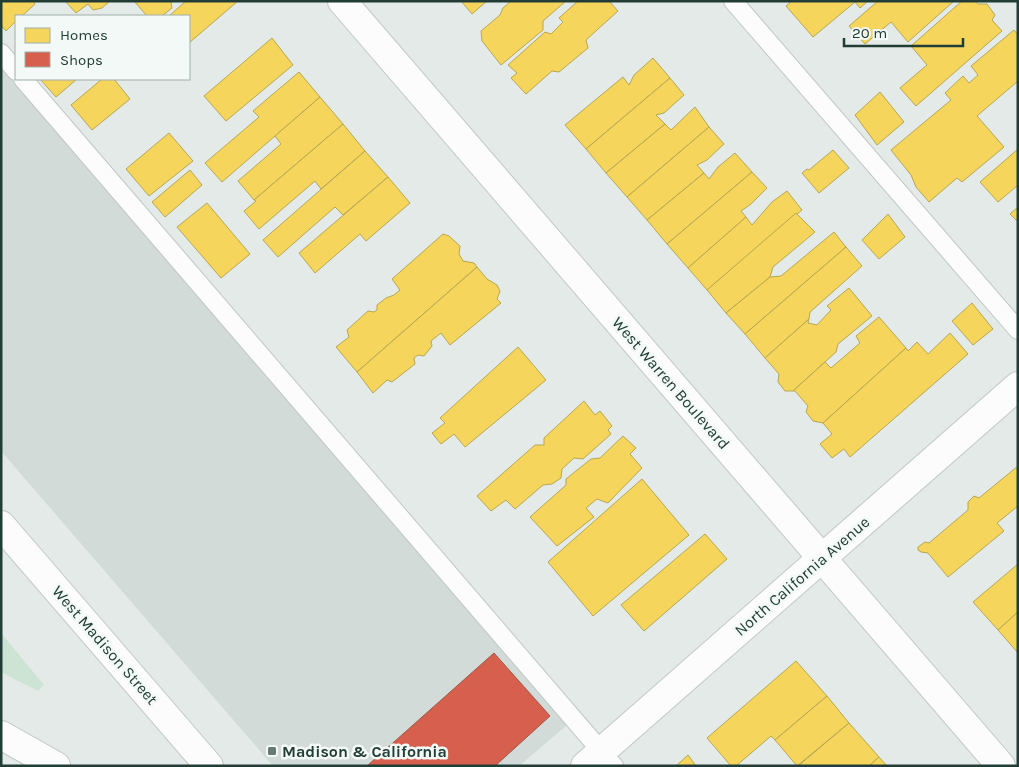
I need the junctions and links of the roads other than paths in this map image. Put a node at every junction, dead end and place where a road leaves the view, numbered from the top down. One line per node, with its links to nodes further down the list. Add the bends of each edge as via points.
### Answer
1 (342, 1): 9 (street, West Warren Boulevard)
2 (733, 1): 6 (lane)
3 (1, 53): 4 (lane)
4 (15, 70)
5 (24, 80): 11 (lane)
6 (1018, 330)
7 (1018, 386): 9 (street, North California Avenue)
8 (1, 525): 13 (street, West Madison Street)
9 (822, 558): 11 (street, North California Avenue); 14 (street, West Warren Boulevard)
10 (1, 735): 12 (street)
11 (601, 761)
12 (56, 766)
13 (209, 766)
14 (1001, 766)

